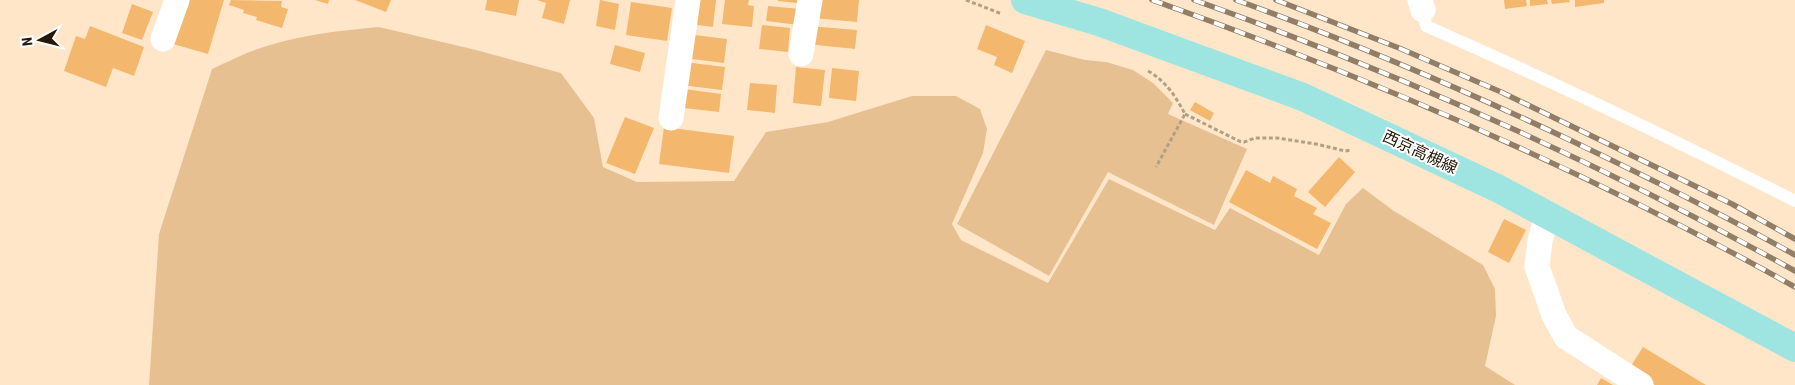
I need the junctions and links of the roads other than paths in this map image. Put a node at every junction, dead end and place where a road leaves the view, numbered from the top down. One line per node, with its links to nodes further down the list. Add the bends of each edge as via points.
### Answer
1 (177, 0): 6 (street)
2 (688, 0): 8 (street)
3 (810, 0): 7 (street)
4 (1422, 5): 9 (lane, via 1426,26 1533,73)
5 (1017, 8): 10 (main road, 西京高槻線, via 1099,22 1303,97 1499,189)
6 (163, 39)
7 (801, 54)
8 (670, 118)
9 (1795, 201)
10 (1547, 215): 11 (main road, 西京高槻線); 12 (street, via 1537,267 1554,315 1566,337)
11 (1795, 348)
12 (1641, 385)

